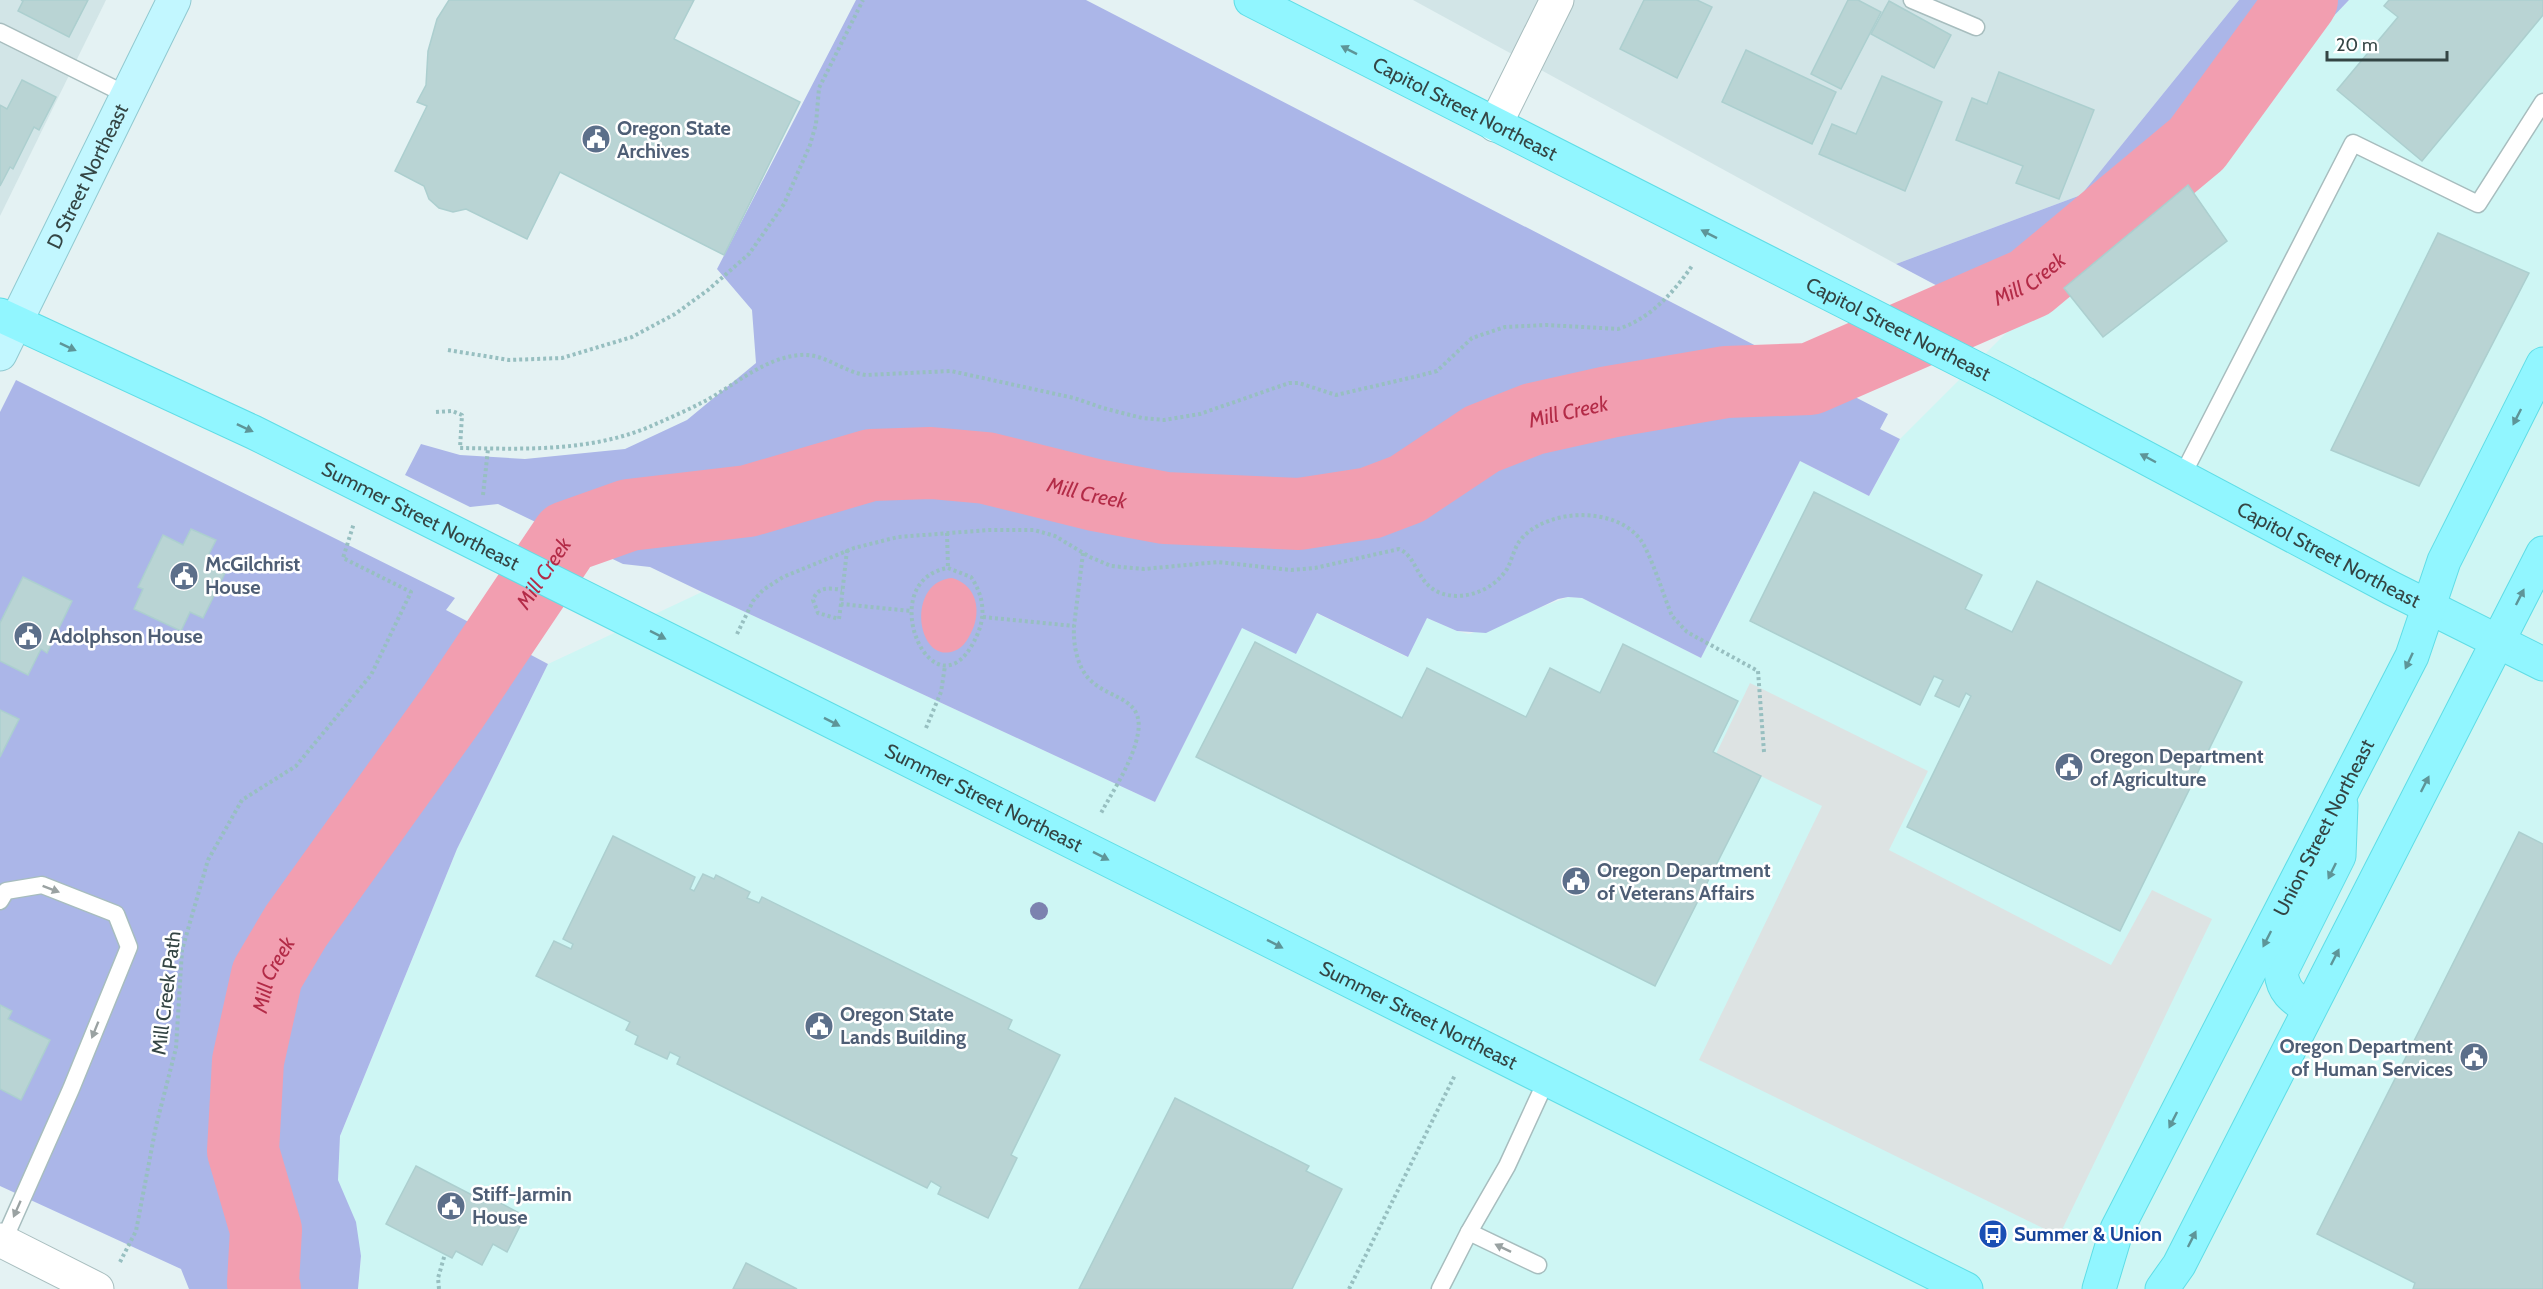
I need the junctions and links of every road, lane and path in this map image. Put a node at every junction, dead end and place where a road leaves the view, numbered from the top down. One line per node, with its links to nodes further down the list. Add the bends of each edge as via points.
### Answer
1 (174, 0): 8 (street, D Street Northeast)
2 (863, 0): 13 (path, via 819,88 810,145 784,204 749,254 708,290 675,314 632,337 562,358 509,360)
3 (1251, 0): 10 (main road, Capitol Street Northeast, one-way to 3)
4 (1557, 0): 10 (street)
5 (1912, 0): 6 (lane)
6 (1976, 27)
7 (0, 32): 8 (lane)
8 (127, 95): 12 (street, D Street Northeast)
9 (2543, 102): 18 (lane, via 2478,204 2353,143)
10 (1495, 125): 11 (main road, Capitol Street Northeast, one-way to 10)
11 (1714, 237): 17 (path, via 1674,291 1629,326 1505,327 1472,338 1437,371 1347,394 1336,395 1289,383 1200,414 1164,420 1142,418 976,375 951,371 866,375 803,354 785,357 704,402 620,437 569,447); 18 (main road, Capitol Street Northeast, one-way to 11)
12 (7, 319): 14 (street, D Street Northeast); 19 (main road, Summer Street Northeast, one-way to 19)
13 (448, 350)
14 (0, 354)
15 (2543, 364): 28 (main road, Union Street Northeast, one-way to 28, via 2444,561)
16 (436, 412): 17 (path, via 462,415 460,448)
17 (488, 449): 20 (path)
18 (2181, 476): 28 (main road, Capitol Street Northeast)
19 (365, 488): 35 (main road, Summer Street Northeast, one-way to 35); 48 (path, Mill Creek Path, via 343,558 411,592 371,675 296,766 242,800 208,860 182,950 176,1048 136,1231)
20 (483, 495)
21 (947, 533): 22 (path, via 890,538); 23 (path, via 1034,531 1055,536); 25 (path)
22 (847, 550): 26 (path); 35 (path, via 783,577 763,590 753,601)
23 (1083, 553): 31 (path); 36 (path, via 1124,567 1163,568 1218,562 1291,570 1399,549 1406,552 1427,584 1444,593 1466,595 1488,588 1506,570 1518,542 1551,519 1570,516 1610,520 1627,527 1642,541 1678,625 1758,671)
24 (2543, 553): 32 (main road, one-way to 24)
25 (948, 568): 29 (path, via 934,572 921,584); 30 (path, via 971,577 980,594)
26 (842, 590): 27 (path); 27 (path, via 822,589 813,600 818,613 839,619)
27 (841, 604): 29 (path)
28 (2428, 606): 32 (main road, Capitol Street Northeast); 38 (main road, Union Street Northeast, one-way to 38, via 2412,656)
29 (911, 611): 34 (path, via 914,632 924,653 937,665)
30 (983, 617): 31 (path); 34 (path, via 976,638 962,658)
31 (1074, 626): 39 (path, via 1084,673 1091,681 1125,699 1139,726 1131,757)
32 (2498, 641): 33 (main road, Capitol Street Northeast); 41 (main road, one-way to 32)
33 (2543, 664)
34 (945, 666): 37 (path, via 935,707)
35 (722, 667): 37 (main road, Summer Street Northeast, one-way to 37)
36 (1764, 752)
37 (910, 761): 39 (main road, Summer Street Northeast)
38 (2342, 793): 41 (main road, one-way to 41, via 2339,856 2281,972 2289,995); 53 (main road, Union Street Northeast, one-way to 53, via 2117,1229)
39 (1082, 847): 42 (main road, Summer Street Northeast, one-way to 42)
40 (0, 902): 45 (lane, one-way to 45, via 6,891 42,885 116,914 129,947 71,1089)
41 (2309, 1009): 54 (main road, one-way to 41, via 2179,1265)
42 (1472, 1042): 43 (main road, Summer Street Northeast); 50 (path)
43 (1547, 1079): 44 (lane, via 1507,1166); 52 (main road, Summer Street Northeast)
44 (1469, 1232): 47 (lane, one-way to 44); 51 (lane)
45 (1, 1241): 48 (street)
46 (445, 1254): 49 (path)
47 (1538, 1265)
48 (107, 1279)
49 (439, 1289)
50 (1349, 1289)
51 (1440, 1289)
52 (1966, 1289)
53 (2099, 1289)
54 (2162, 1289)

